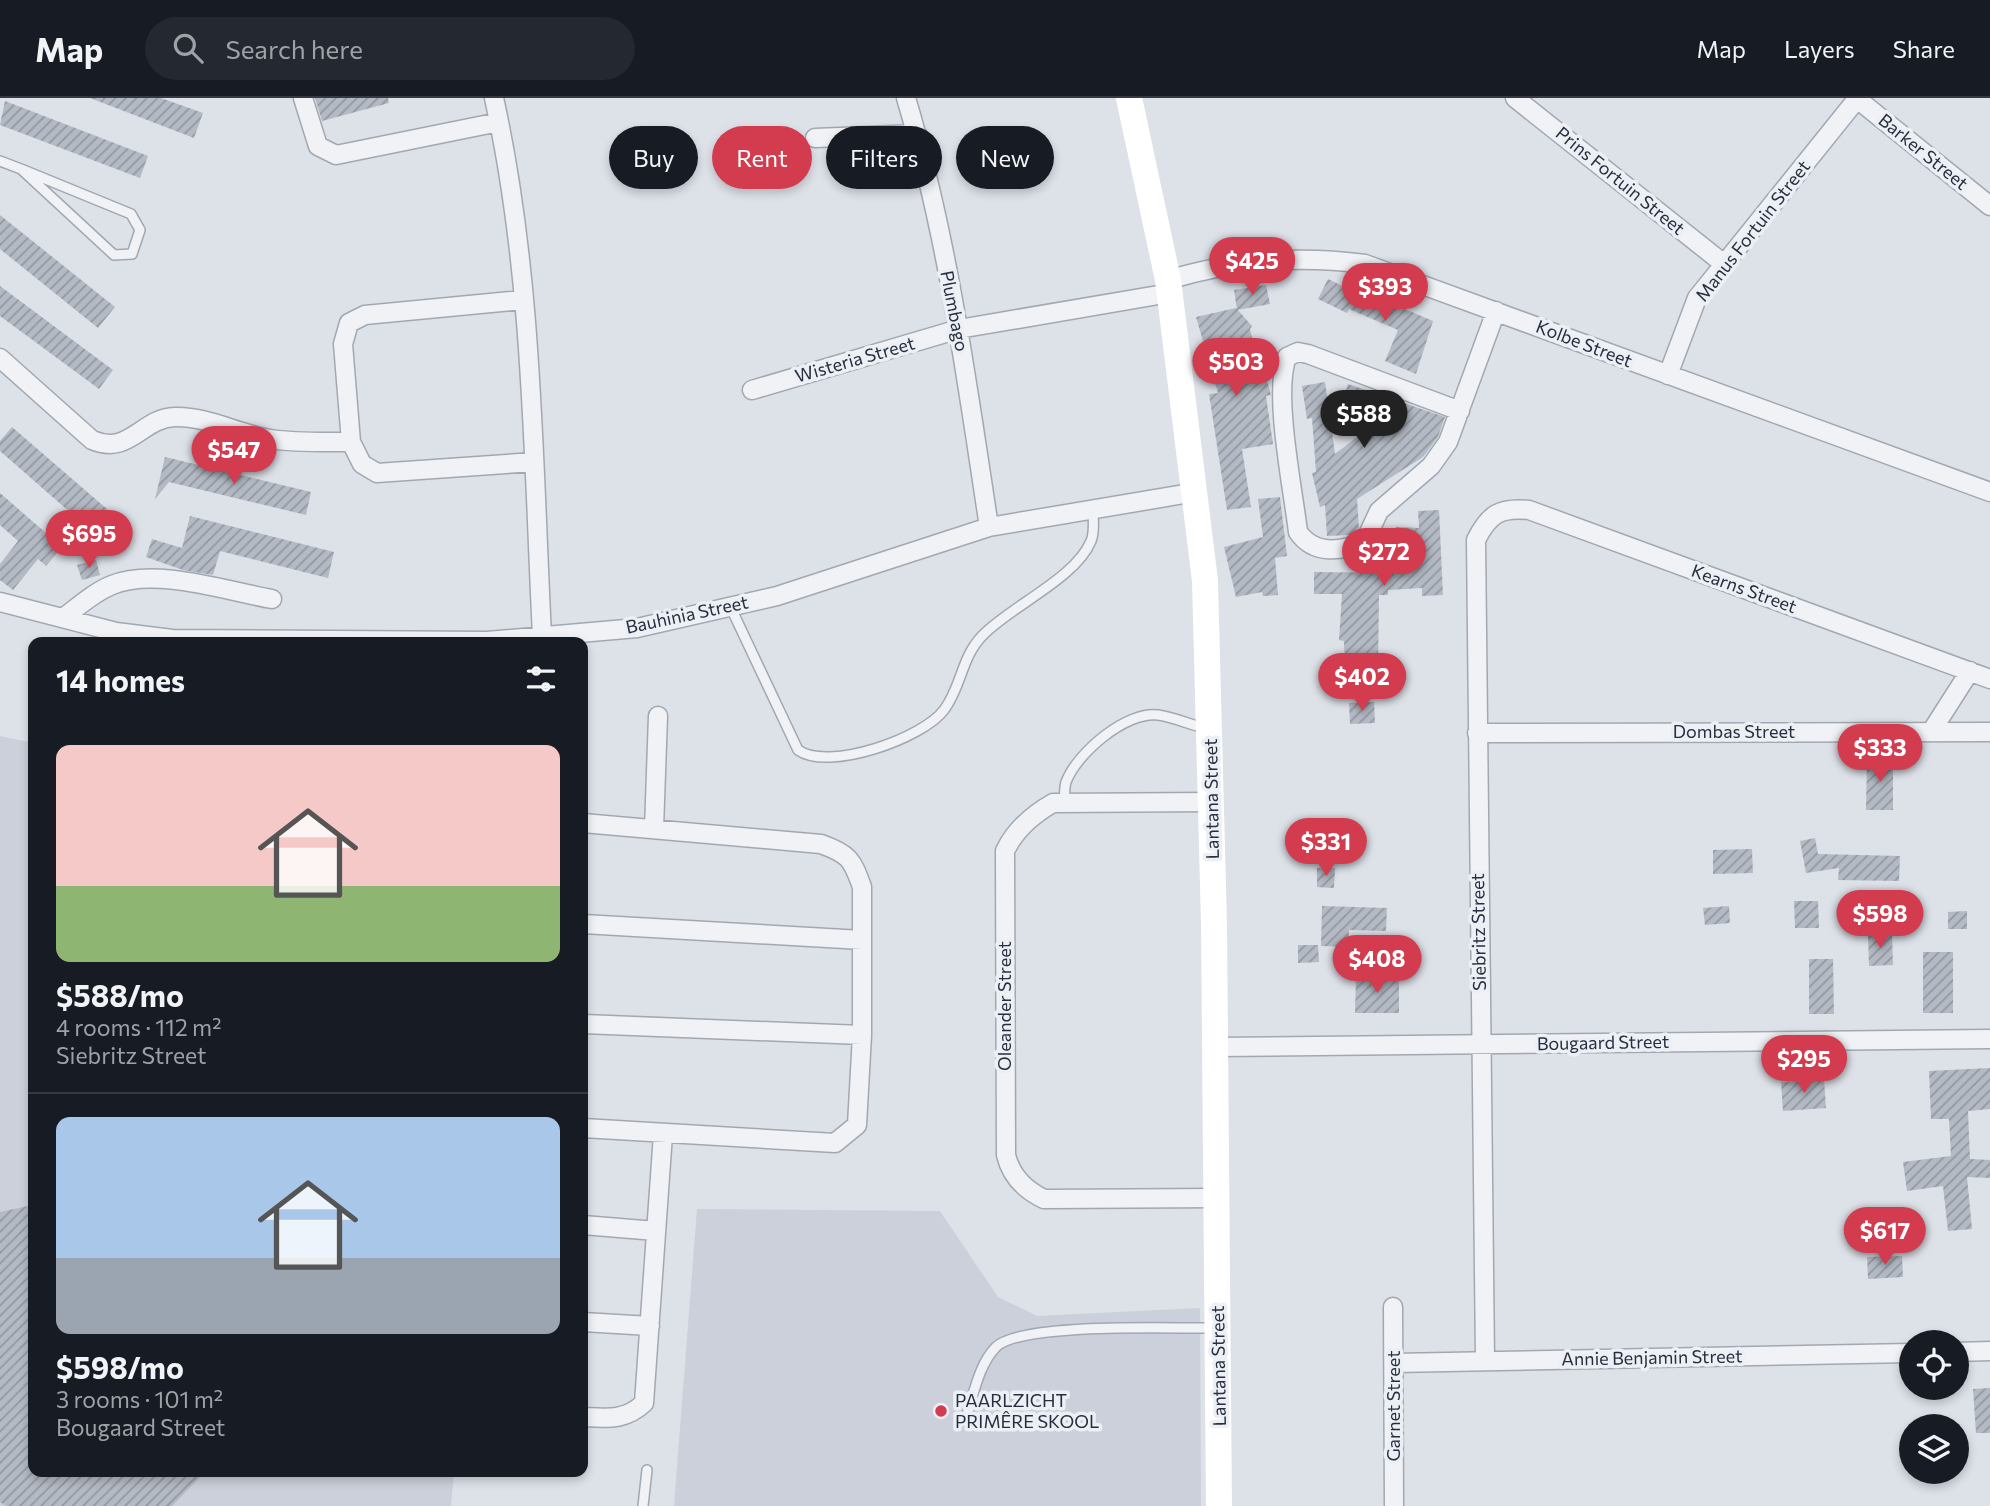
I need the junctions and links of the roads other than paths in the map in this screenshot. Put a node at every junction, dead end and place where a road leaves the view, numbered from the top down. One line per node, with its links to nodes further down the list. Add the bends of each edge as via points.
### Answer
1 (303, 98): 7 (street, via 318,146 336,155)
2 (494, 98): 7 (street)
3 (906, 98): 8 (street, Plumbago)
4 (1129, 98): 16 (street, Lantana Street)
5 (1516, 98): 15 (street, Prins Fortuin Street)
6 (1857, 98): 14 (street, Barker Street); 15 (street, Manus Fortuin Street)
7 (499, 122): 17 (street)
8 (915, 126)
9 (815, 138): 10 (street)
10 (826, 138)
11 (0, 162): 12 (lane)
12 (21, 169): 12 (lane, via 131,214 140,230 132,254 114,255)
13 (929, 189): 19 (street, Plumbago)
14 (1990, 206)
15 (1724, 264): 21 (street, Manus Fortuin Street, via 1698,298)
16 (1169, 286): 18 (street, Kolbe Street, via 1270,258 1321,258 1365,264); 19 (street, Wisteria Street); 26 (street, Lantana Street)
17 (522, 300): 24 (street, via 356,317 344,333 343,344); 25 (street, via 533,394)
18 (1496, 311): 21 (street, Kolbe Street); 23 (street)
19 (959, 329): 22 (street, Wisteria Street); 30 (street, Plumbago)
20 (0, 358): 24 (street, via 101,443 120,443 159,421 179,416 269,438)
21 (1668, 375): 27 (street, Kolbe Street)
22 (752, 390)
23 (1460, 411): 23 (street, via 1437,458 1379,512 1365,541 1327,550 1305,542 1298,532 1284,406 1282,370 1287,356 1308,354)
24 (351, 442): 25 (street, via 362,464 377,473)
25 (534, 462): 35 (street)
26 (1196, 492): 28 (street, Bauhinia Street); 43 (street, Lantana Street, via 1205,581)
27 (1990, 492)
28 (1093, 510): 30 (street, Bauhinia Street); 33 (lane, via 1093,535 1085,552 1055,581 983,634 969,650 945,709 933,722 901,739 848,755 816,758 799,750)
29 (1497, 511): 40 (street, Kearns Street, via 1529,510); 46 (street, Siebritz Street, via 1476,540)
30 (989, 527): 33 (street, Bauhinia Street)
31 (272, 600): 34 (street, via 162,578 139,578 109,586)
32 (0, 602): 34 (street, Bauhinia Street)
33 (730, 607): 39 (street, Bauhinia Street)
34 (63, 618): 36 (street, Bauhinia Street)
35 (542, 636): 37 (street, Bauhinia Street); 38 (street, Bauhinia Street)
36 (156, 637)
37 (531, 637)
38 (554, 637)
39 (573, 637)
40 (1970, 671): 41 (street, Kearns Street); 44 (street)
41 (1990, 679)
42 (658, 716): 50 (street)
43 (1210, 729): 47 (street, Lantana Street); 48 (lane, via 1157,714 1132,720 1093,745 1075,766)
44 (1931, 732): 45 (street, Dombas Street); 46 (street, Dombas Street)
45 (1990, 732)
46 (1477, 733): 56 (street, Siebritz Street)
47 (1212, 802): 48 (street, Oleander Street); 57 (street, Lantana Street)
48 (1064, 803): 60 (street, Oleander Street, via 1053,803 1038,812 1012,836 1005,851 1009,1170 1032,1194 1044,1199)
49 (588, 823): 50 (street)
50 (654, 829): 52 (street, via 821,844 843,852 854,864 862,887)
51 (588, 924): 52 (street)
52 (862, 940): 54 (street)
53 (588, 1024): 54 (street)
54 (862, 1035): 59 (street, via 857,1125 835,1143)
55 (1990, 1039): 56 (street, Bougaard Street)
56 (1480, 1045): 57 (street, Bougaard Street); 70 (street, Siebritz Street)
57 (1216, 1046): 60 (street, Lantana Street)
58 (588, 1128): 59 (street)
59 (663, 1134): 62 (street)
60 (1218, 1198): 66 (street, Lantana Street)
61 (588, 1225): 62 (street)
62 (656, 1231): 65 (street)
63 (1394, 1307): 71 (street, Garnet Street)
64 (588, 1322): 65 (street)
65 (650, 1326): 72 (street, via 644,1403 618,1418)
66 (1219, 1328): 73 (lane, via 1045,1331 1014,1337 996,1347 982,1369); 76 (street, Lantana Street)
67 (1990, 1351): 68 (street)
68 (1969, 1352)
69 (1899, 1353): 70 (street, Annie Benjamin Street)
70 (1485, 1361): 71 (street, Annie Benjamin Street)
71 (1394, 1363): 77 (street, Garnet Street)
72 (588, 1417)
73 (965, 1421)
74 (647, 1471): 75 (lane)
75 (643, 1506)
76 (1219, 1506)
77 (1394, 1506)

